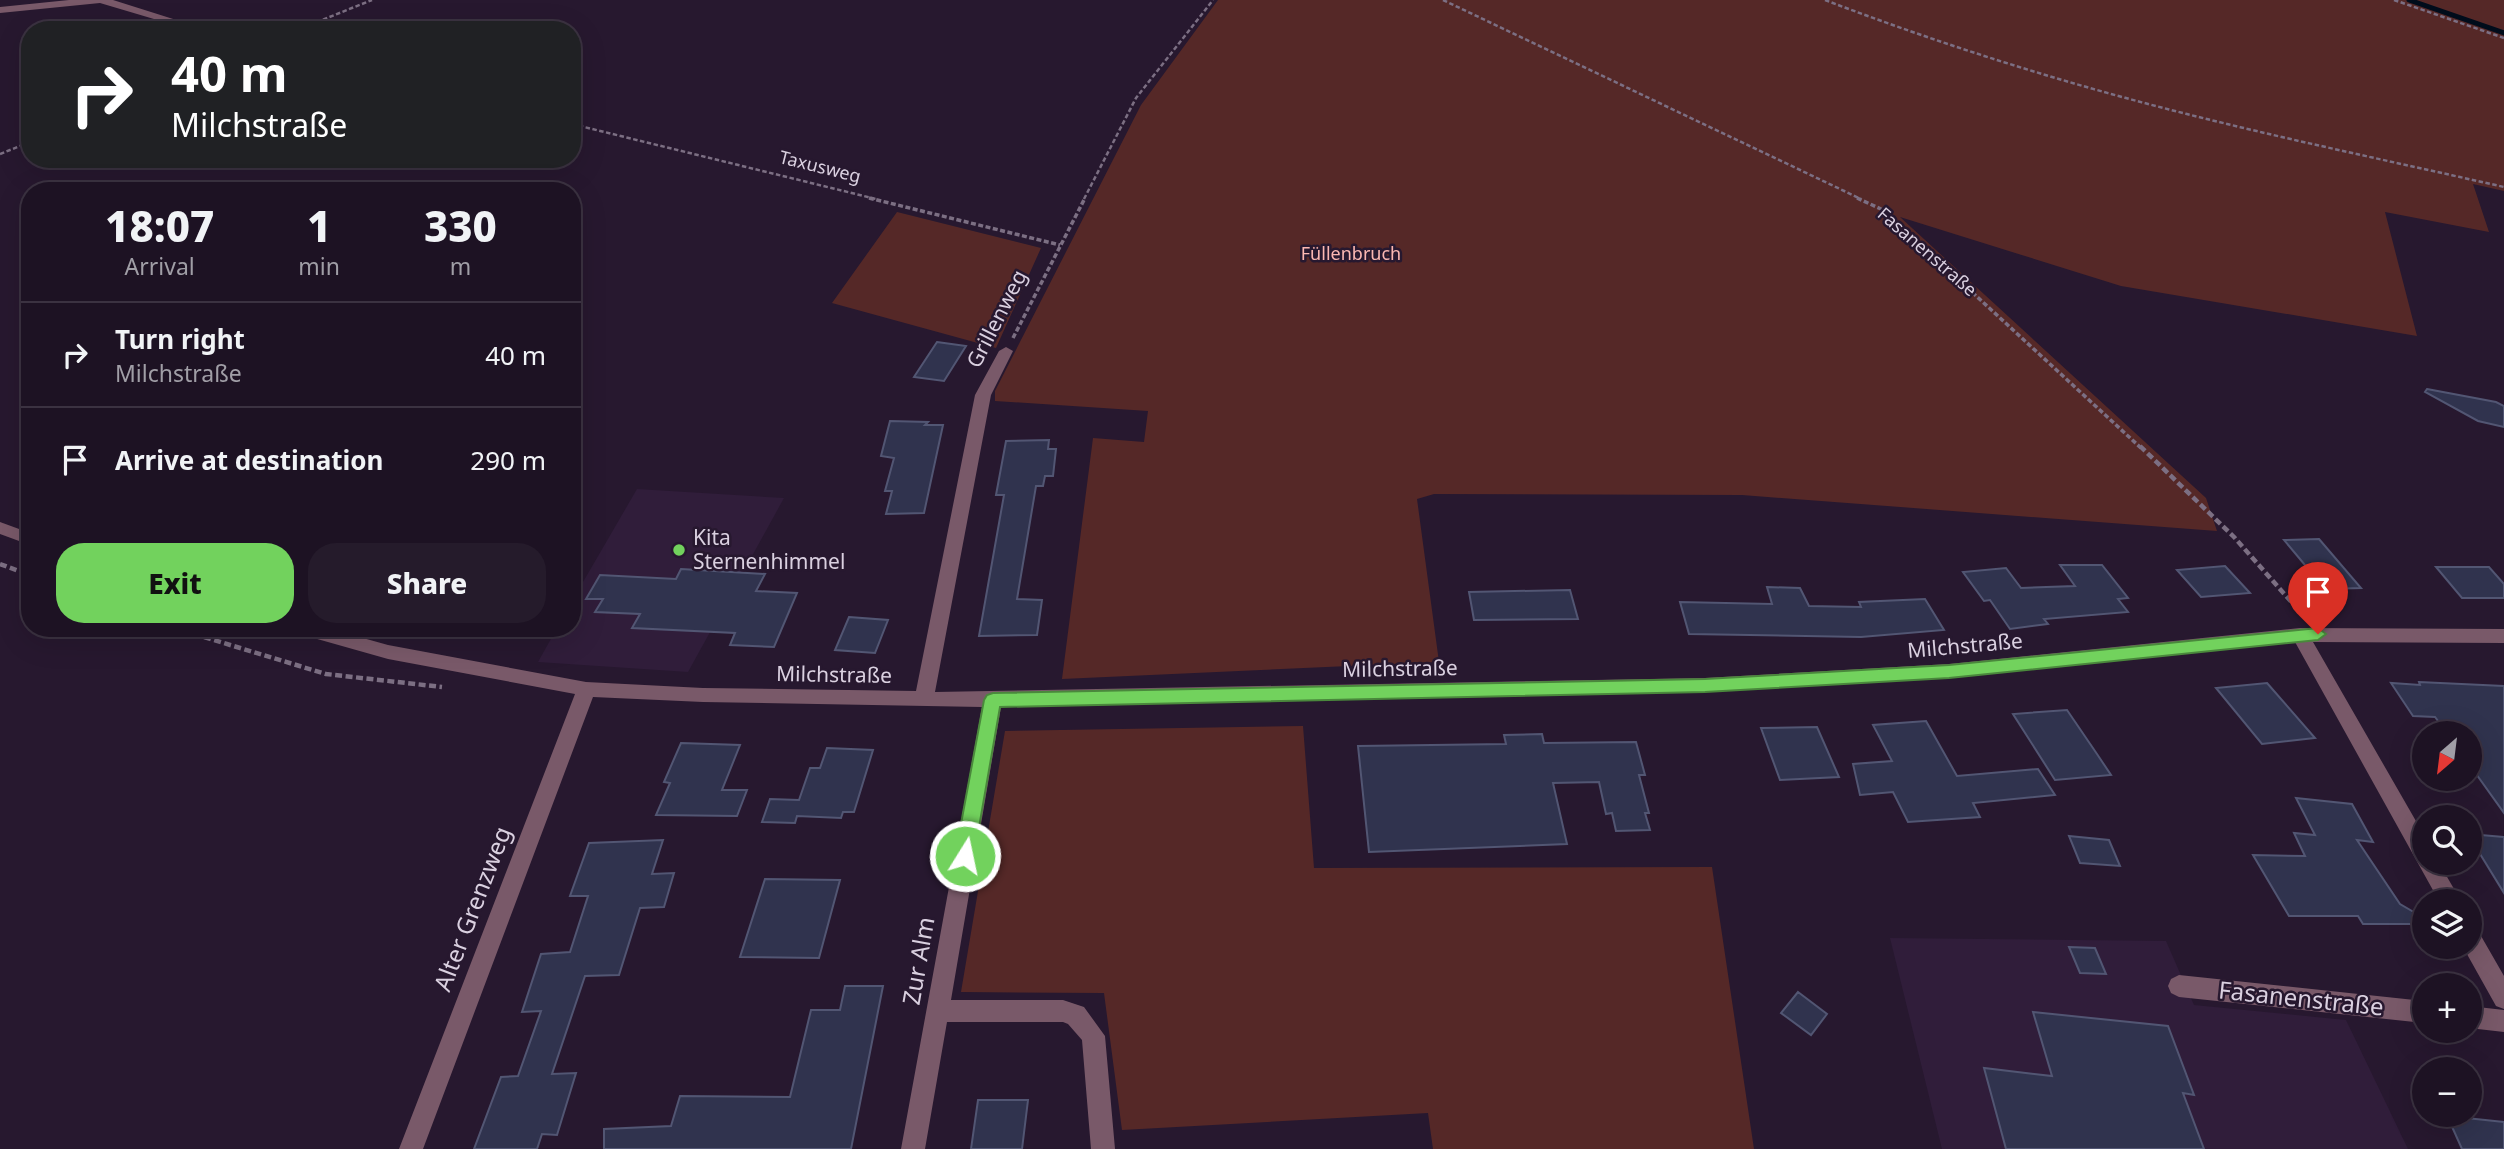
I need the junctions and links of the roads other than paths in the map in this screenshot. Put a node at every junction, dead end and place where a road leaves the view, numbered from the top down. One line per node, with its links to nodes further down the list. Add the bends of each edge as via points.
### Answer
1 (100, 0): 2 (street); 3 (street)
2 (0, 10)
3 (172, 21)
4 (1006, 351): 11 (street, Grillenweg, via 984,395)
5 (0, 528): 6 (street)
6 (21, 536)
7 (2309, 634): 8 (street, Milchstraße); 12 (street, Milchstraße, via 1949,671 1705,685); 13 (street)
8 (2504, 636)
9 (334, 637): 10 (street, Milchstraße, via 388,652)
10 (586, 689): 11 (street, Milchstraße); 21 (street, Alter Grenzweg)
11 (924, 700): 12 (street, Milchstraße)
12 (993, 700): 17 (street, Zur Alm)
13 (2412, 832)
14 (2482, 959): 16 (street)
15 (2179, 986): 18 (street, Fasanenstraße)
16 (2504, 998)
17 (936, 1011): 22 (street, Zur Alm); 23 (street, via 1063,1011 1076,1015 1093,1036)
18 (2412, 1011)
19 (2482, 1018): 20 (street)
20 (2504, 1021)
21 (411, 1149)
22 (913, 1149)
23 (1103, 1149)

